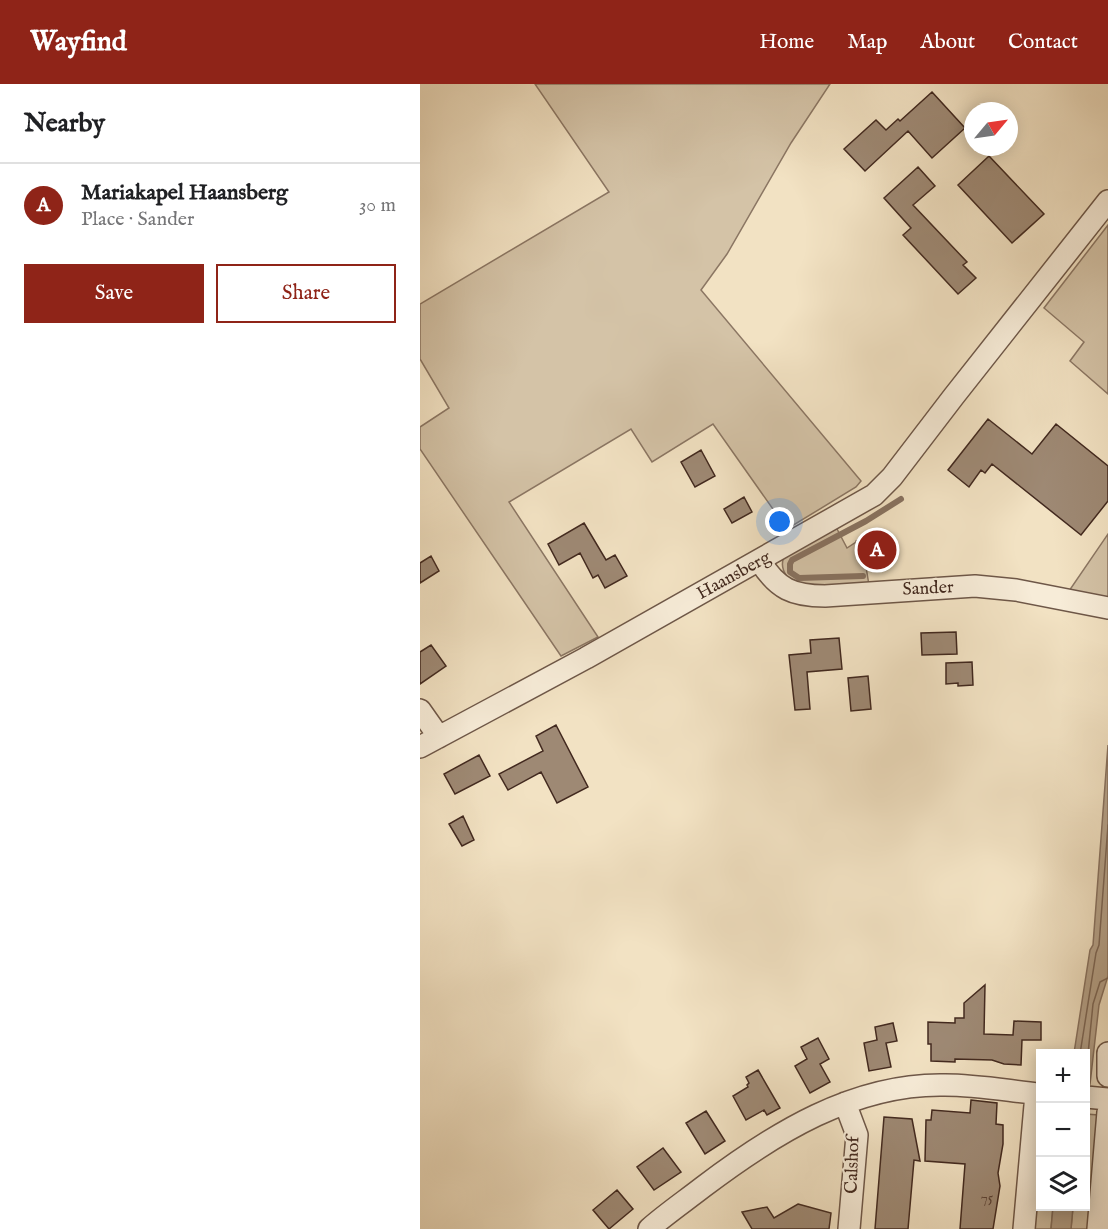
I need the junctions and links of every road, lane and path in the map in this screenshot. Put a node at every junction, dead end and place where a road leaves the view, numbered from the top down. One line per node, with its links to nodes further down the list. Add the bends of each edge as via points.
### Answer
1 (1108, 201): 2 (street, Haansberg, via 883,487)
2 (760, 561): 3 (street, Sander, via 781,585 804,595 975,586); 5 (street, Haansberg)
3 (1108, 608)
4 (420, 710): 5 (street)
5 (440, 737): 6 (street, Haansberg)
6 (420, 747)
7 (1108, 1053): 8 (street)
8 (1108, 1076)
9 (1036, 1094): 12 (street, via 946,1085 897,1089)
10 (1090, 1097): 11 (street)
11 (1108, 1099)
12 (845, 1103): 15 (street, via 791,1128 737,1161); 16 (street, Calshof, via 857,1135)
13 (1037, 1103): 17 (street)
14 (1108, 1112): 18 (street)
15 (649, 1229)
16 (849, 1229)
17 (1024, 1229)
18 (1098, 1229)

